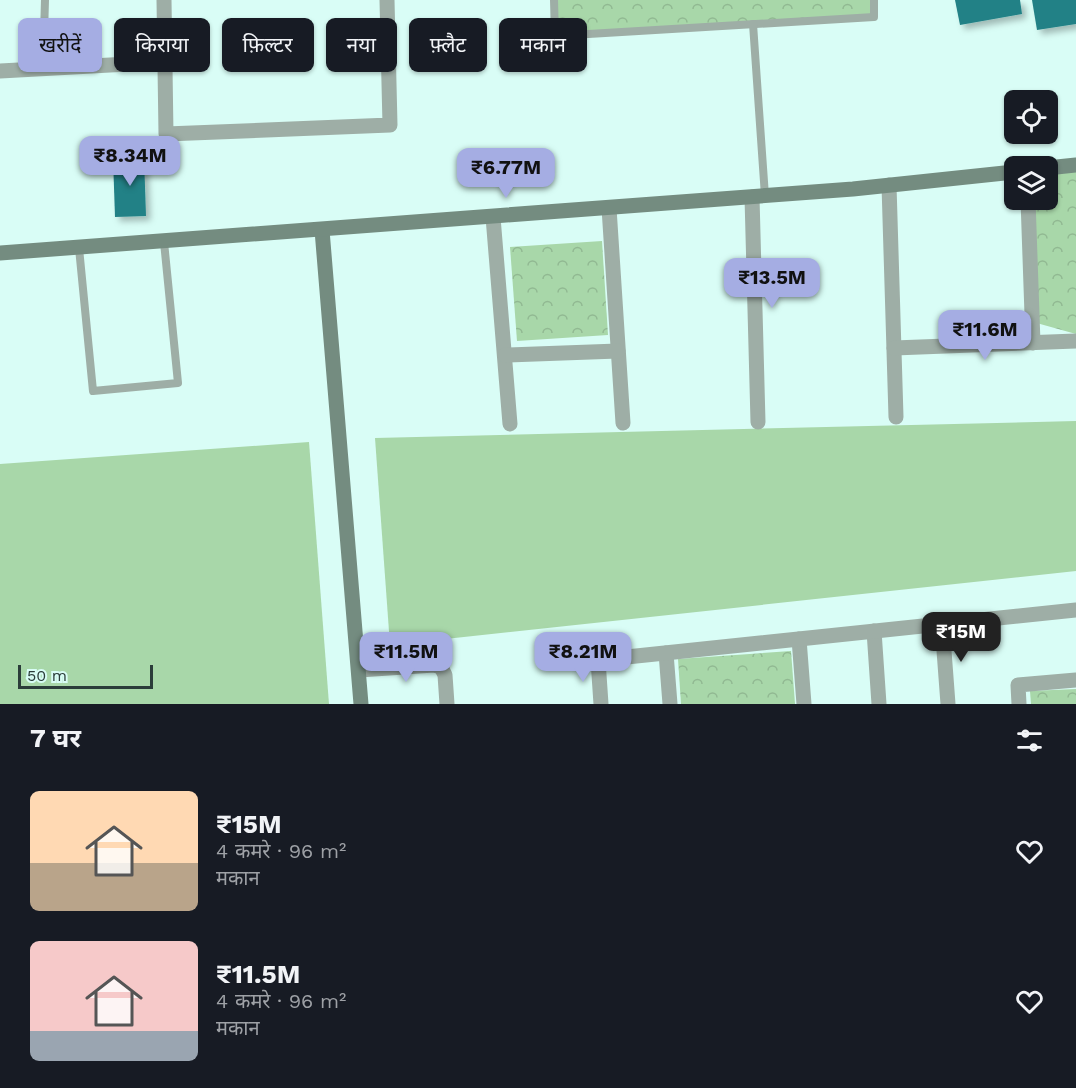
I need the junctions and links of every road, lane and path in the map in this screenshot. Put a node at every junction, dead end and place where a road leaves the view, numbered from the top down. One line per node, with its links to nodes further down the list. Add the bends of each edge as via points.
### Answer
1 (45, 0): 6 (lane)
2 (164, 0): 7 (street)
3 (387, 0): 11 (street, via 390,125 166,134)
4 (554, 0): 8 (lane, via 555,36)
5 (874, 0): 8 (lane, via 874,17)
6 (44, 18)
7 (164, 18)
8 (753, 24): 16 (lane)
9 (18, 70): 10 (street)
10 (0, 71)
11 (165, 72)
12 (1076, 165): 13 (street)
13 (1058, 167)
14 (1004, 173): 15 (street)
15 (889, 185): 16 (street); 26 (street)
16 (758, 196): 17 (street); 30 (street)
17 (609, 208): 19 (street); 27 (street)
18 (1028, 210): 25 (street)
19 (493, 217): 20 (street); 28 (street)
20 (322, 230): 21 (street); 38 (street)
21 (164, 242): 22 (street); 22 (lane, via 178,383 93,391)
22 (80, 248): 23 (street)
23 (0, 253)
24 (1076, 341): 25 (street)
25 (1034, 343): 26 (street)
26 (894, 348): 29 (street)
27 (618, 351): 28 (street); 31 (street)
28 (505, 355): 32 (street)
29 (896, 417)
30 (758, 422)
31 (622, 423)
32 (510, 424)
33 (1076, 610): 34 (street)
34 (942, 624): 35 (street); 46 (street)
35 (874, 631): 36 (street); 45 (street)
36 (799, 639): 37 (street); 44 (street)
37 (666, 653): 42 (street, via 598,660); 43 (street)
38 (358, 670): 40 (street); 41 (street, via 441,667)
39 (1076, 680): 47 (street, via 1018,685)
40 (361, 704)
41 (447, 704)
42 (601, 704)
43 (670, 704)
44 (804, 704)
45 (879, 704)
46 (948, 704)
47 (1019, 704)

